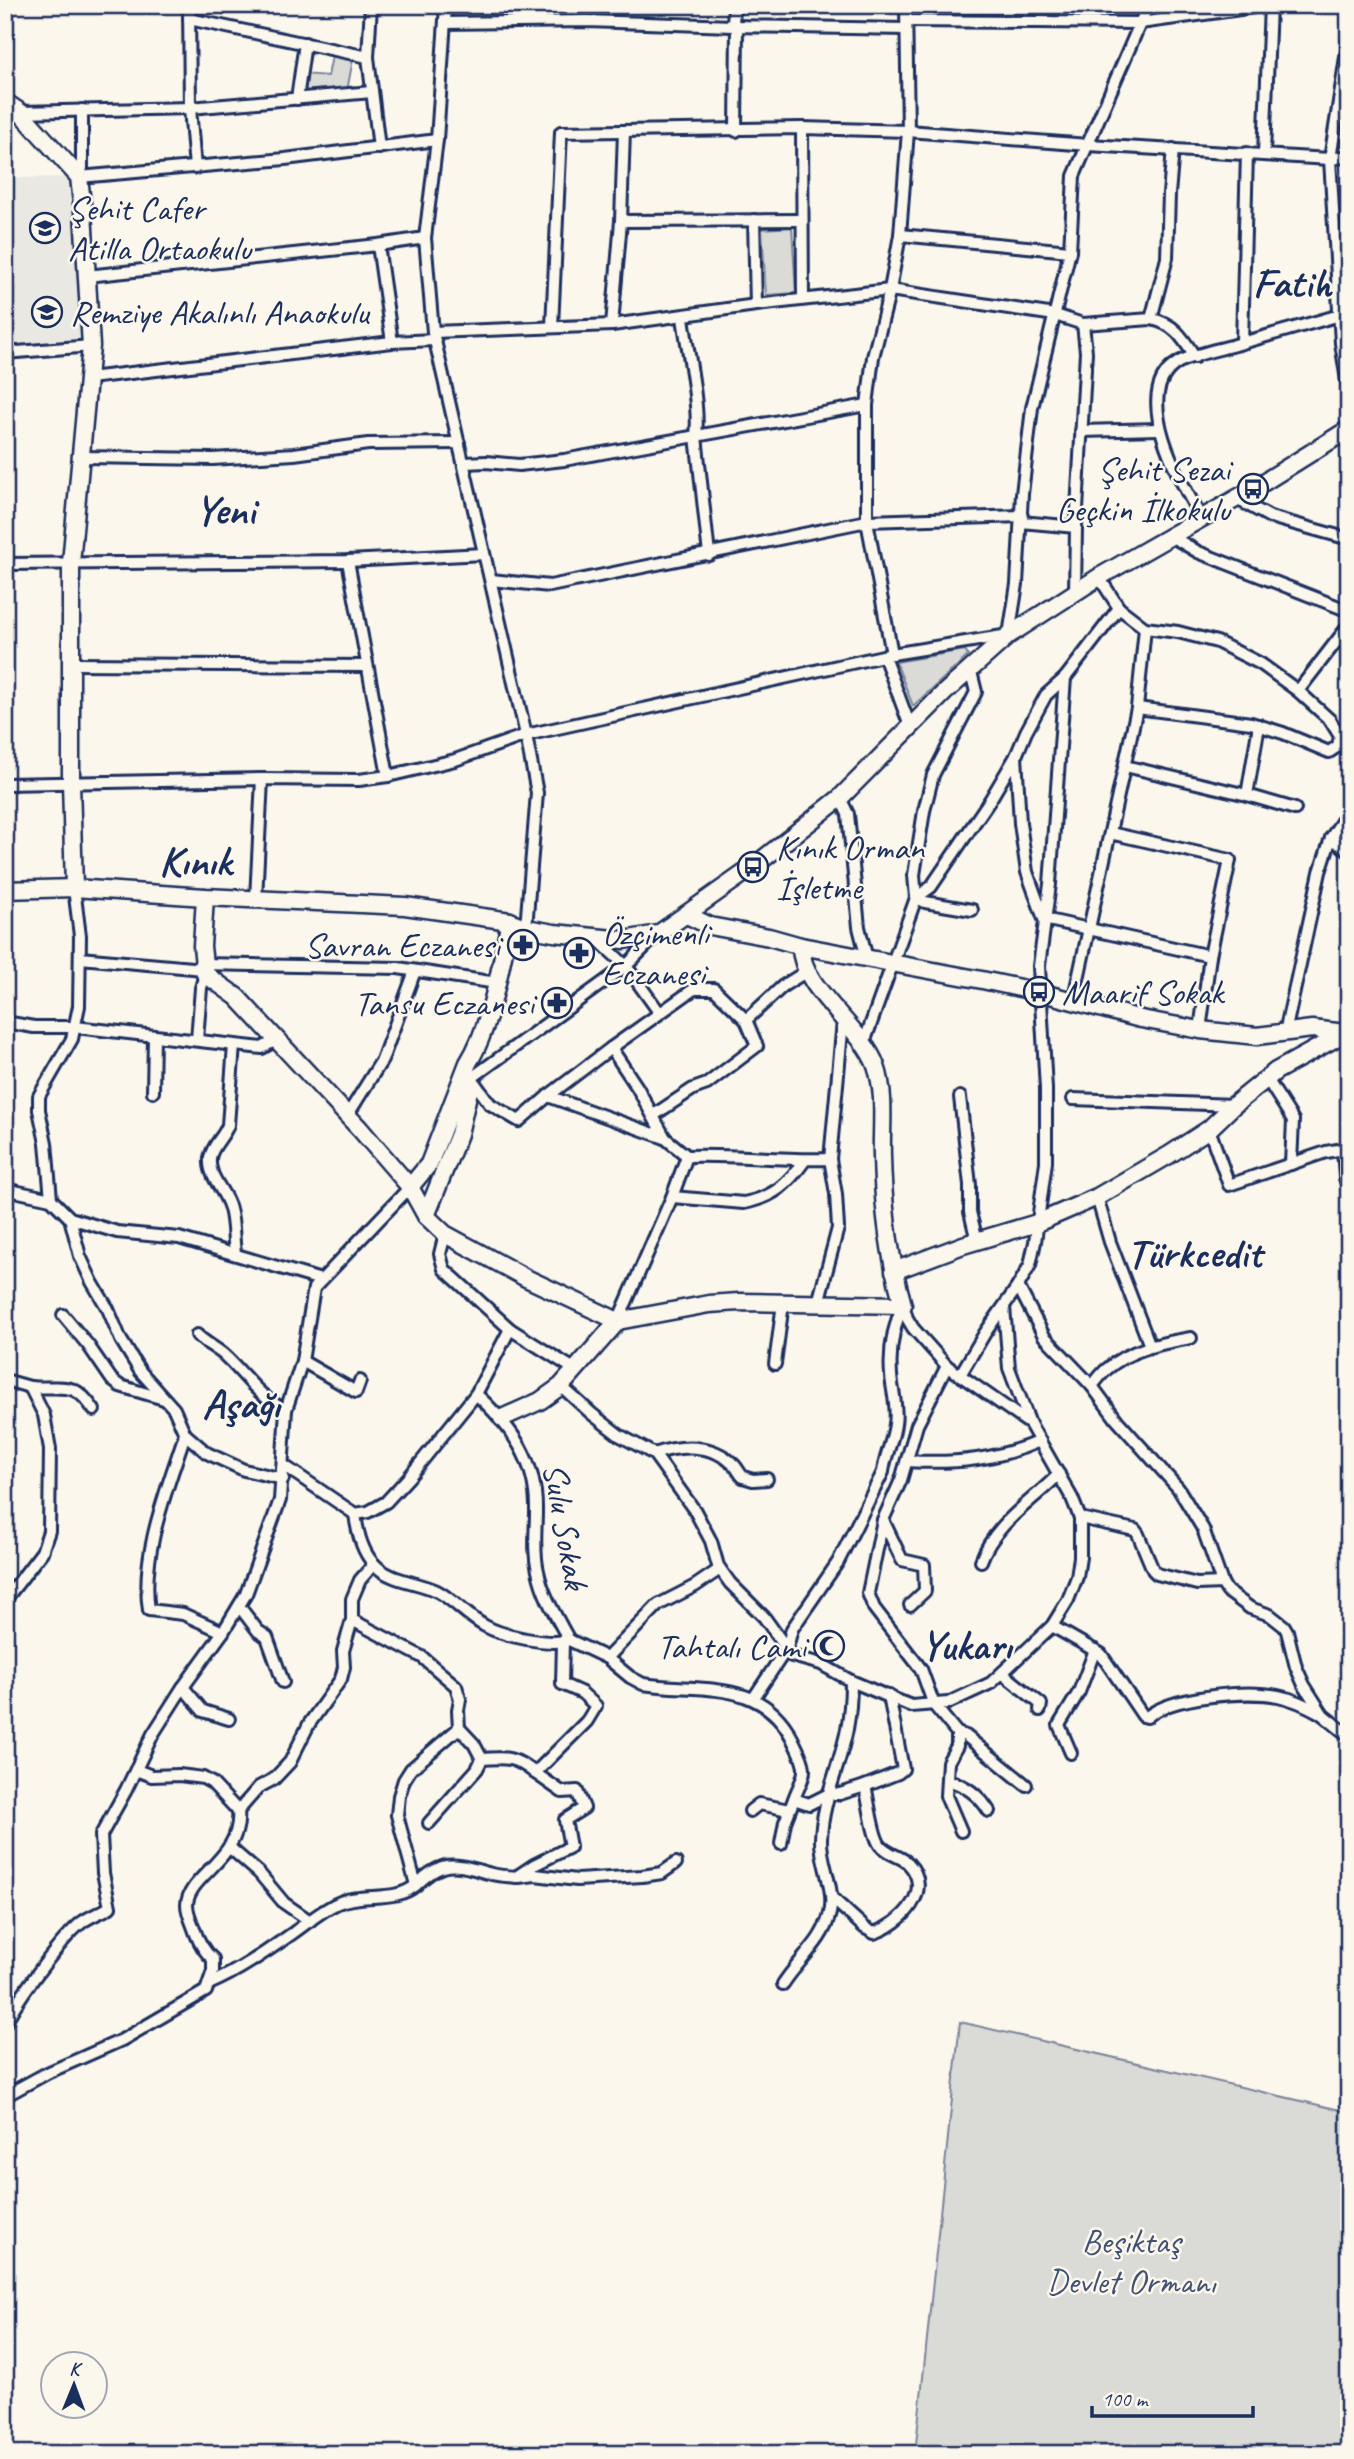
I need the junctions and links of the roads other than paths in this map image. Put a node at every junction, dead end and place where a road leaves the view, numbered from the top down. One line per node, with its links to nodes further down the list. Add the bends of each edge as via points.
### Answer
1 (189, 5): 8 (street)
2 (371, 5): 15 (street)
3 (446, 5): 9 (street)
4 (734, 5): 12 (street)
5 (906, 5): 11 (street)
6 (1149, 5): 10 (street)
7 (1269, 5): 10 (street); 31 (street)
8 (189, 19): 14 (street); 19 (street)
9 (445, 23): 12 (street, via 587,20); 26 (street)
10 (1140, 23): 11 (street); 27 (street)
11 (907, 25): 12 (street); 25 (street)
12 (735, 26): 24 (street)
13 (1349, 38): 33 (street)
14 (305, 43): 15 (street); 17 (street)
15 (368, 57): 16 (street)
16 (372, 92): 17 (street); 28 (street)
17 (297, 99): 19 (street)
18 (5, 102): 21 (street)
19 (190, 108): 20 (street); 34 (street)
20 (82, 110): 21 (street); 35 (street)
21 (20, 111): 35 (street)
22 (802, 128): 24 (street); 25 (street); 37 (street)
23 (624, 131): 24 (street); 38 (street); 53 (street, via 561,132)
24 (736, 131)
25 (908, 131): 27 (street); 39 (street)
26 (437, 140): 28 (street); 40 (street)
27 (1088, 145): 29 (street); 42 (street, via 1074,177)
28 (379, 148): 34 (street)
29 (1173, 149): 30 (street); 50 (street, via 1167,258)
30 (1247, 153): 31 (street); 56 (street)
31 (1264, 154): 33 (street)
32 (1349, 156): 33 (street)
33 (1330, 159): 48 (street)
34 (195, 168): 35 (street)
35 (79, 177): 43 (street)
36 (754, 220): 37 (street); 38 (street); 46 (street)
37 (801, 220): 45 (street)
38 (621, 221): 52 (street)
39 (900, 235): 42 (street); 44 (street)
40 (425, 238): 41 (street); 54 (street)
41 (378, 245): 43 (street); 55 (street)
42 (1070, 251): 47 (street)
43 (87, 276): 57 (street)
44 (890, 290): 45 (street); 47 (street); 62 (street)
45 (803, 299): 46 (street)
46 (757, 305): 49 (street)
47 (1055, 315): 51 (street); 71 (street, via 1032,408)
48 (1340, 315): 56 (street); 61 (street)
49 (683, 317): 52 (street); 66 (street)
50 (1151, 319): 51 (street); 59 (street, via 1166,322 1178,332)
51 (1083, 324): 65 (street, via 1086,352)
52 (612, 325): 53 (street)
53 (552, 327): 54 (street)
54 (434, 336): 55 (street); 67 (street)
55 (392, 342): 60 (street)
56 (1241, 343): 59 (street)
57 (90, 346): 58 (street); 60 (street)
58 (5, 353)
59 (1195, 357): 63 (street, via 1167,371 1161,383)
60 (89, 378): 68 (street)
61 (1349, 393)
62 (867, 405): 66 (street); 73 (street)
63 (1159, 429): 65 (street); 72 (street)
64 (1349, 429): 70 (street)
65 (1081, 431): 74 (street)
66 (696, 436): 69 (street, via 519,465); 78 (street)
67 (459, 443): 68 (street, via 368,444 213,459); 69 (street)
68 (82, 457): 81 (street)
69 (465, 463): 77 (street)
70 (1235, 498): 72 (street); 76 (street, via 1270,517)
71 (1021, 519): 73 (street); 74 (street); 89 (street)
72 (1202, 519): 75 (street)
73 (867, 522): 78 (street); 90 (street)
74 (1076, 527): 84 (street)
75 (1171, 536): 82 (street); 86 (street, via 1198,552)
76 (1349, 539)
77 (484, 554): 79 (street); 83 (street)
78 (709, 555): 83 (street, via 550,586)
79 (348, 561): 81 (street); 92 (street)
80 (5, 564): 81 (street)
81 (71, 564): 91 (street)
82 (1099, 577): 84 (street); 85 (street)
83 (491, 580): 99 (street)
84 (1075, 593): 89 (street)
85 (1119, 608): 88 (street); 94 (street)
86 (1349, 611)
87 (1349, 625): 95 (street)
88 (1145, 628): 95 (street, via 1217,642 1261,664); 96 (street)
89 (1009, 635): 90 (street); 93 (street)
90 (888, 655): 98 (street); 99 (street)
91 (72, 664): 92 (street); 105 (street)
92 (366, 666): 103 (street)
93 (970, 668): 98 (street); 117 (street, via 976,692 933,775 924,811 914,875)
94 (1065, 678): 101 (street, via 1046,695); 121 (street)
95 (1298, 691): 100 (street)
96 (1137, 708): 97 (street); 102 (street)
97 (1259, 725): 100 (street, via 1329,752); 107 (street)
98 (911, 729): 108 (street)
99 (526, 735): 103 (street); 123 (street, via 537,793)
100 (1344, 738)
101 (1016, 756): 117 (street, via 931,887); 121 (street, via 1027,872)
102 (1125, 766): 107 (street); 111 (street)
103 (388, 776): 104 (street)
104 (262, 779): 105 (street); 118 (street)
105 (71, 782): 106 (street); 114 (street)
106 (5, 784)
107 (1247, 795): 109 (street)
108 (840, 798): 120 (street); 130 (street, via 848,814 859,927)
109 (1295, 809)
110 (1349, 810): 112 (street)
111 (1110, 833): 124 (street); 128 (street, via 1230,860)
112 (1331, 838): 113 (street); 146 (street)
113 (1349, 851)
114 (74, 888): 115 (street); 116 (street); 129 (street)
115 (5, 890)
116 (205, 897): 118 (street); 133 (street)
117 (916, 898): 119 (street); 131 (street)
118 (256, 899): 122 (street, via 405,906)
119 (972, 910)
120 (687, 915): 125 (street); 127 (street, via 710,926)
121 (1044, 919): 124 (street); 137 (street)
122 (510, 921): 123 (street); 136 (street)
123 (526, 928): 126 (street)
124 (1089, 928): 128 (street); 138 (street)
125 (658, 934): 126 (street, via 624,940); 132 (street)
126 (595, 937): 132 (street)
127 (801, 946): 130 (street); 135 (street, via 800,958)
128 (1210, 956): 144 (street)
129 (80, 958): 133 (street); 143 (street)
130 (867, 958): 131 (street)
131 (892, 962): 137 (street); 150 (street)
132 (626, 966): 139 (street); 154 (street)
133 (204, 969): 134 (street, via 318,965); 148 (street); 149 (street)
134 (415, 971): 136 (street); 161 (street, via 382,1059)
135 (807, 971): 140 (street); 141 (street)
136 (497, 983): 154 (street, via 468,1063)
137 (1039, 992): 138 (street); 177 (street, via 1046,1162)
138 (1073, 1002): 144 (street)
139 (659, 1012): 140 (street, via 694,989 714,989); 152 (street)
140 (746, 1020): 160 (street, via 757,1046 707,1084)
141 (843, 1021): 150 (street); 166 (street)
142 (5, 1022): 143 (street)
143 (75, 1027): 147 (street); 174 (street, via 39,1096)
144 (1200, 1030): 146 (street, via 1258,1037)
145 (1347, 1032): 146 (street, via 1312,1029); 153 (street)
146 (1285, 1033)
147 (154, 1036): 148 (street); 155 (street)
148 (197, 1040): 151 (street)
149 (276, 1040): 151 (street, via 262,1048); 161 (street)
150 (864, 1043): 181 (street, via 880,1078 886,1230)
151 (234, 1045): 180 (street, via 228,1125 209,1161 231,1211)
152 (611, 1048): 156 (street); 160 (street)
153 (1267, 1079): 159 (street); 168 (street, via 1293,1119)
154 (466, 1082): 156 (street, via 519,1121); 169 (street, via 429,1164); 175 (street, via 459,1134)
155 (153, 1093)
156 (548, 1096): 163 (street)
157 (960, 1097): 179 (street, via 970,1212)
158 (1073, 1099): 159 (street)
159 (1234, 1105): 162 (street)
160 (654, 1115): 163 (street)
161 (347, 1116): 169 (street)
162 (1209, 1129): 168 (street, via 1229,1185); 173 (street)
163 (665, 1138): 165 (street)
164 (1346, 1149): 168 (street); 171 (street)
165 (687, 1156): 167 (street); 172 (street)
166 (830, 1159): 167 (street); 185 (street, via 838,1228)
167 (805, 1160): 172 (street, via 781,1188 755,1201)
168 (1291, 1164)
169 (410, 1187): 175 (street); 182 (street)
170 (5, 1189): 174 (street)
171 (1349, 1190)
172 (672, 1197): 189 (street)
173 (1097, 1197): 177 (street); 193 (street)
174 (51, 1199): 176 (street)
175 (426, 1216): 178 (street)
176 (70, 1218): 180 (street, via 117,1232 179,1238); 205 (street, via 80,1256 121,1340)
177 (1037, 1223): 179 (street); 183 (street, via 1030,1265)
178 (445, 1234): 189 (street); 190 (street, via 440,1254 443,1269)
179 (977, 1241): 181 (street)
180 (234, 1254): 182 (street)
181 (894, 1271): 186 (street)
182 (321, 1280): 194 (street, via 314,1288)
183 (1018, 1286): 187 (street); 202 (street, via 1044,1335)
184 (783, 1303): 185 (street); 189 (street, via 709,1304); 195 (street)
185 (818, 1303): 186 (street)
186 (903, 1305): 196 (street, via 913,1328); 215 (street, via 892,1335 895,1426)
187 (1004, 1307): 198 (street); 209 (street, via 1009,1368)
188 (63, 1315): 205 (street, via 112,1381)
189 (618, 1321): 197 (street)
190 (510, 1329): 197 (street); 204 (street)
191 (197, 1335): 207 (street, via 222,1353 258,1391)
192 (1191, 1338): 193 (street)
193 (1150, 1346): 202 (street, via 1107,1368)
194 (302, 1362): 200 (street, via 356,1392); 207 (street)
195 (775, 1364)
196 (947, 1366): 198 (street); 213 (street, via 917,1425)
197 (574, 1369): 201 (street)
198 (960, 1374): 209 (street)
199 (5, 1380): 203 (street)
200 (360, 1381)
201 (561, 1386): 208 (street); 212 (street, via 619,1435)
202 (1093, 1386): 226 (street, via 1178,1488 1203,1529)
203 (30, 1387): 206 (street, via 69,1387 82,1393); 227 (street, via 44,1415 50,1449 49,1531 42,1552)
204 (476, 1394): 208 (street, Sulu Sokak); 220 (street, via 386,1502)
205 (165, 1399): 210 (street)
206 (94, 1410)
207 (286, 1410): 214 (street)
208 (502, 1418): 233 (street, Sulu Sokak, via 524,1452 531,1476 538,1570)
209 (1030, 1424): 211 (street)
210 (185, 1434): 217 (street, via 207,1453 244,1470); 232 (street, via 163,1498 146,1592 149,1610 183,1614)
211 (1040, 1441): 213 (street, via 988,1459); 216 (street)
212 (654, 1454): 218 (street, via 694,1447 720,1455 743,1477); 225 (street, via 695,1511)
213 (907, 1461): 219 (street)
214 (283, 1465): 217 (street); 220 (street)
215 (883, 1472): 219 (street); 234 (street, via 838,1562 792,1629)
216 (1059, 1474): 221 (street); 223 (street, via 1005,1524)
217 (283, 1479): 229 (street, via 280,1500)
218 (767, 1479)
219 (901, 1480): 222 (street)
220 (355, 1514): 224 (street, via 357,1532)
221 (1080, 1518): 226 (street, via 1135,1530 1157,1574 1197,1584); 231 (street, via 1077,1577)
222 (883, 1520): 228 (street, via 902,1560 924,1565 925,1591); 243 (street, via 868,1593 874,1608 921,1669)
223 (981, 1561)
224 (374, 1564): 230 (street, via 352,1599); 233 (street, via 401,1580 437,1591 486,1627 535,1640)
225 (720, 1569): 234 (street); 236 (street, via 658,1605)
226 (1222, 1583): 245 (street, via 1250,1608 1284,1626 1299,1677)
227 (5, 1600)
228 (910, 1605)
229 (239, 1606): 232 (street); 239 (street, via 267,1637)
230 (352, 1620): 247 (street, via 422,1657 456,1686); 260 (street, via 341,1679 309,1724 290,1762)
231 (1052, 1626): 235 (street); 237 (street)
232 (223, 1633): 240 (street)
233 (566, 1641): 236 (street); 253 (street, via 562,1684 596,1706)
234 (787, 1648): 238 (street, via 792,1656 821,1664); 242 (street)
235 (1095, 1650): 245 (street, via 1143,1716 1167,1706 1240,1694 1291,1699); 250 (street, via 1079,1692 1059,1725)
236 (607, 1658): 242 (street, via 643,1684 713,1689)
237 (1002, 1673): 243 (street, via 991,1683); 244 (street, via 1041,1704)
238 (851, 1681): 241 (street); 257 (street, via 847,1729)
239 (283, 1682)
240 (183, 1687): 246 (street, via 203,1711); 252 (street)
241 (889, 1696): 243 (street, via 911,1706); 256 (street, via 903,1769)
242 (753, 1699): 258 (street, via 787,1729 798,1752 804,1770)
243 (934, 1705): 248 (street)
244 (1041, 1710)
245 (1323, 1715): 249 (street)
246 (229, 1719)
247 (459, 1728): 251 (street); 269 (street, via 411,1769 399,1796 397,1815)
248 (957, 1733): 254 (street); 255 (street)
249 (1349, 1736)
250 (1071, 1753)
251 (482, 1759): 253 (street, via 520,1761); 263 (street)
252 (136, 1770): 260 (street, via 152,1776 203,1778); 274 (street, via 101,1835 110,1907 83,1921 58,1947)
253 (535, 1773): 268 (street, via 562,1792 577,1791 584,1808 565,1820 570,1847)
254 (947, 1780): 262 (street, via 978,1796); 264 (street, via 947,1802)
255 (1027, 1785)
256 (865, 1787): 257 (street); 270 (street, via 879,1844 911,1868 918,1885 916,1899 899,1918 874,1933)
257 (829, 1794): 258 (street, via 809,1804); 270 (street, via 821,1838)
258 (794, 1799): 259 (street)
259 (789, 1810): 261 (street, via 759,1804); 265 (street)
260 (238, 1811): 266 (street, via 239,1825)
261 (750, 1811)
262 (989, 1811)
263 (429, 1823)
264 (961, 1831)
265 (781, 1844)
266 (229, 1847): 271 (street, via 284,1903); 272 (street, via 192,1891 187,1905 195,1931 213,1959)
267 (676, 1863): 268 (street, via 662,1873 642,1876)
268 (516, 1877): 269 (street, via 454,1864 427,1874)
269 (416, 1885): 271 (street, via 408,1892 336,1903)
270 (832, 1898): 273 (street, via 819,1939)
271 (310, 1921): 272 (street)
272 (209, 1984): 275 (street, via 206,1991 122,2040)
273 (783, 1984)
274 (5, 2024)
275 (5, 2096)

